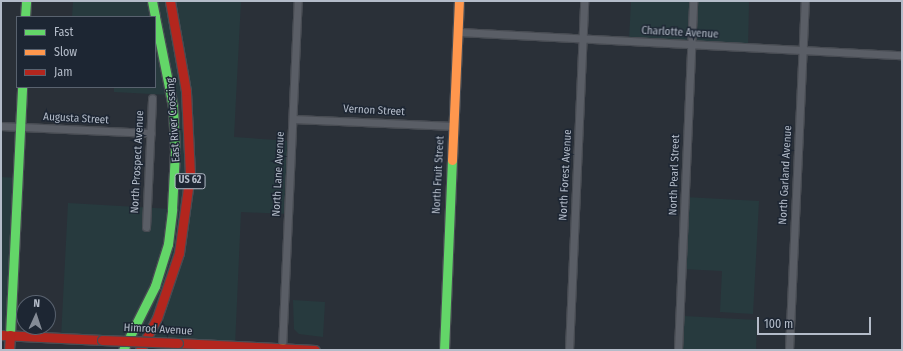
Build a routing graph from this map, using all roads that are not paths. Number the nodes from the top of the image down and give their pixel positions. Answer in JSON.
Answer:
{"nodes":[{"id":1,"x":26,"y":1,"type":"edge"},
{"id":2,"x":152,"y":1,"type":"edge"},
{"id":3,"x":298,"y":1,"type":"edge"},
{"id":4,"x":459,"y":1,"type":"edge"},
{"id":5,"x":584,"y":1,"type":"edge"},
{"id":6,"x":693,"y":1,"type":"edge"},
{"id":7,"x":805,"y":1,"type":"edge"},
{"id":8,"x":170,"y":3,"type":"edge"},
{"id":9,"x":25,"y":16,"type":"edge"},
{"id":10,"x":155,"y":16,"type":"edge"},
{"id":11,"x":156,"y":22,"type":"edge"},
{"id":12,"x":458,"y":32,"type":"junction"},
{"id":13,"x":583,"y":39,"type":"junction"},
{"id":14,"x":691,"y":44,"type":"junction"},
{"id":15,"x":802,"y":50,"type":"junction"},
{"id":16,"x":902,"y":55,"type":"edge"},
{"id":17,"x":22,"y":88,"type":"edge"},
{"id":18,"x":152,"y":98,"type":"dead end"},
{"id":19,"x":293,"y":119,"type":"junction"},
{"id":20,"x":1,"y":126,"type":"edge"},
{"id":21,"x":454,"y":126,"type":"junction"},
{"id":22,"x":20,"y":127,"type":"junction"},
{"id":23,"x":151,"y":134,"type":"junction"},
{"id":24,"x":146,"y":227,"type":"dead end"},
{"id":25,"x":5,"y":335,"type":"edge"},
{"id":26,"x":282,"y":349,"type":"edge"},
{"id":27,"x":8,"y":350,"type":"edge"},
{"id":28,"x":123,"y":350,"type":"edge"},
{"id":29,"x":140,"y":350,"type":"edge"},
{"id":30,"x":315,"y":350,"type":"edge"},
{"id":31,"x":444,"y":350,"type":"edge"},
{"id":32,"x":569,"y":350,"type":"edge"},
{"id":33,"x":678,"y":350,"type":"edge"},
{"id":34,"x":789,"y":350,"type":"edge"}],
"edges":[{"from":1,"to":9,"type":"main road"},
{"from":2,"to":10,"type":"main road","name":"East River Crossing","number":"US 62"},
{"from":3,"to":19,"type":"street","name":"North Lane Avenue"},
{"from":4,"to":12,"type":"main road","name":"North Fruit Street"},
{"from":5,"to":13,"type":"street","name":"North Forest Avenue"},
{"from":6,"to":14,"type":"street","name":"North Pearl Street"},
{"from":7,"to":15,"type":"street","name":"North Garland Avenue"},
{"from":8,"to":29,"type":"main road","name":"East River Crossing","number":"US 62"},
{"from":11,"to":28,"type":"main road","name":"East River Crossing","number":"US 62"},
{"from":12,"to":13,"type":"street","name":"Charlotte Avenue"},
{"from":12,"to":21,"type":"main road","name":"North Fruit Street"},
{"from":13,"to":14,"type":"street","name":"Charlotte Avenue"},
{"from":13,"to":32,"type":"street","name":"North Forest Avenue"},
{"from":14,"to":15,"type":"street","name":"Charlotte Avenue"},
{"from":14,"to":33,"type":"street","name":"North Pearl Street"},
{"from":15,"to":16,"type":"street","name":"Charlotte Avenue"},
{"from":15,"to":34,"type":"street","name":"North Garland Avenue"},
{"from":17,"to":22,"type":"main road"},
{"from":18,"to":23,"type":"street","name":"North Prospect Avenue"},
{"from":19,"to":21,"type":"street","name":"Vernon Street"},
{"from":19,"to":26,"type":"street","name":"North Lane Avenue"},
{"from":20,"to":22,"type":"street","name":"Augusta Street"},
{"from":21,"to":31,"type":"main road","name":"North Fruit Street"},
{"from":22,"to":23,"type":"street","name":"Augusta Street"},
{"from":22,"to":25,"type":"main road"},
{"from":23,"to":24,"type":"street","name":"North Prospect Avenue"},
{"from":25,"to":26,"type":"main road","name":"Himrod Avenue","bridge":true},
{"from":25,"to":27,"type":"main road"},
{"from":26,"to":30,"type":"main road","name":"Himrod Avenue"}]}
